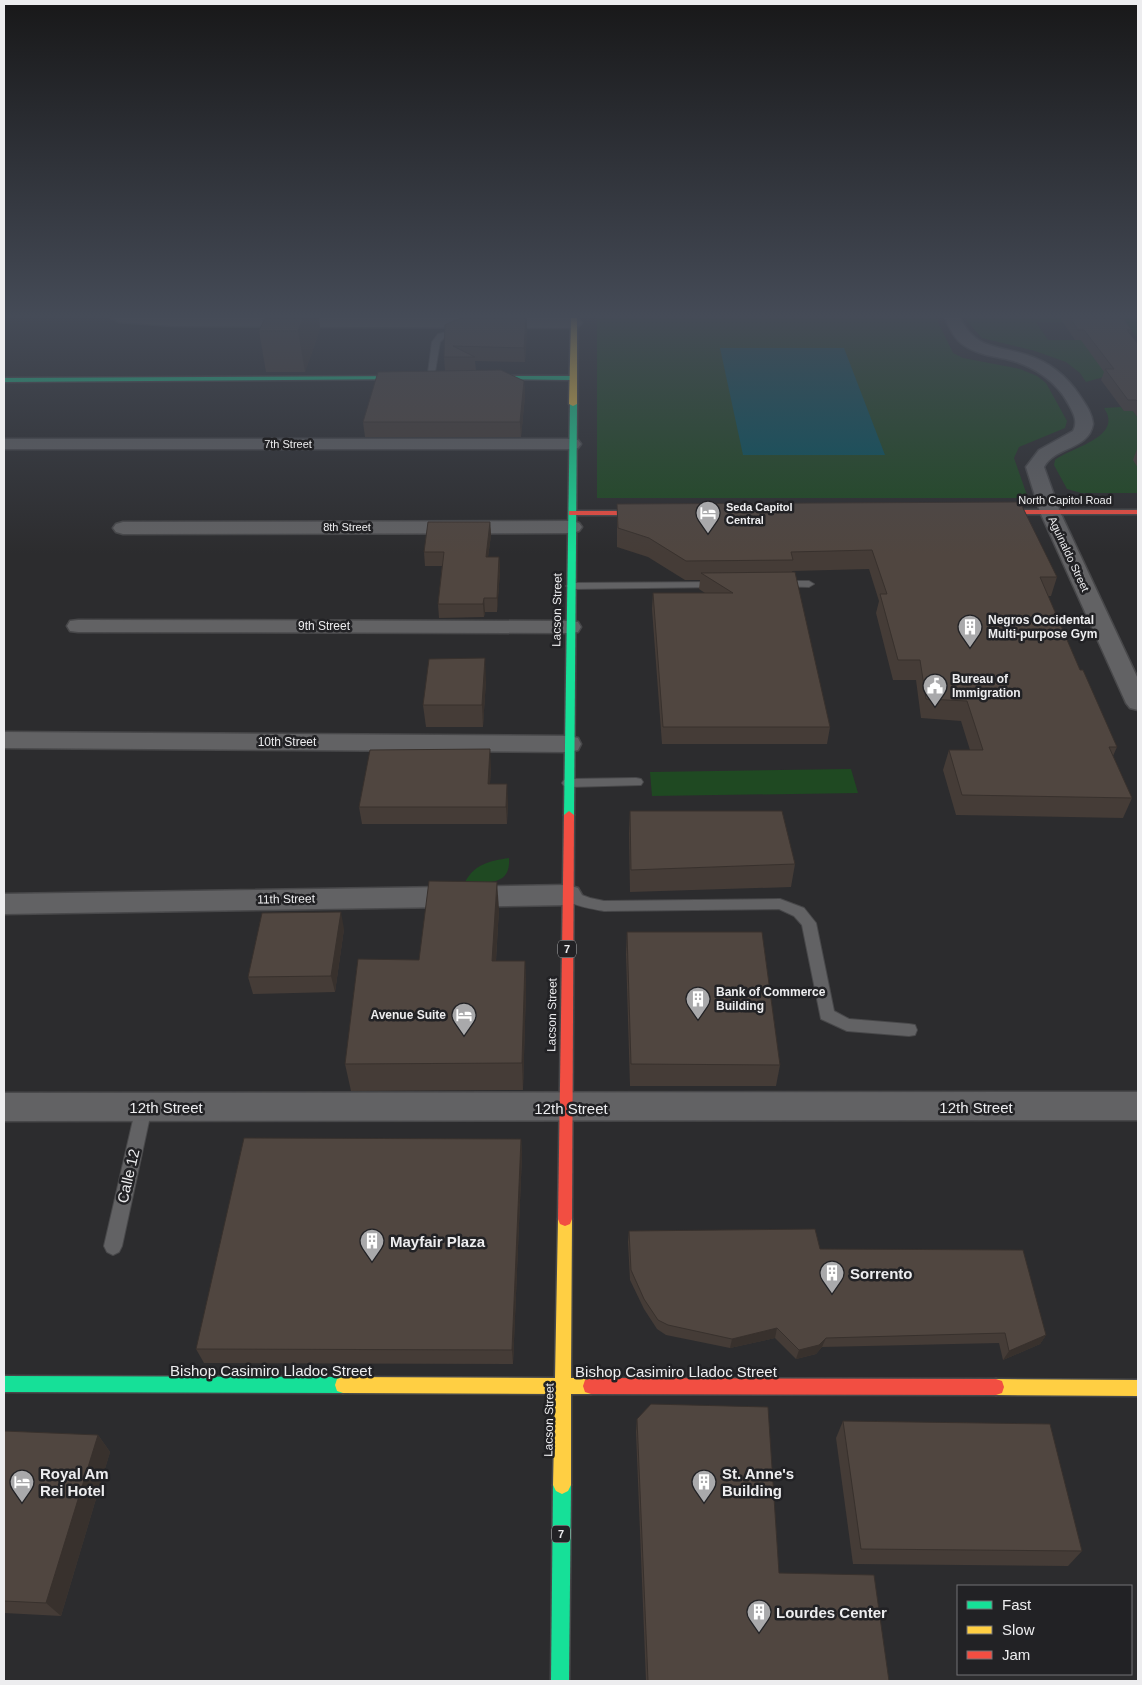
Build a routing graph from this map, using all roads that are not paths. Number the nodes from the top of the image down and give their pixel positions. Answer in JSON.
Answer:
{"nodes":[{"id":1,"x":573,"y":397,"type":"edge"},
{"id":2,"x":1073,"y":397,"type":"edge"},
{"id":3,"x":4,"y":444,"type":"edge"},
{"id":4,"x":572,"y":444,"type":"junction"},
{"id":5,"x":971,"y":512,"type":"edge"},
{"id":6,"x":1050,"y":512,"type":"junction"},
{"id":7,"x":1138,"y":512,"type":"edge"},
{"id":8,"x":669,"y":513,"type":"edge"},
{"id":9,"x":572,"y":520,"type":"junction"},
{"id":10,"x":123,"y":528,"type":"dead end"},
{"id":11,"x":732,"y":584,"type":"edge"},
{"id":12,"x":771,"y":584,"type":"edge"},
{"id":13,"x":809,"y":584,"type":"dead end"},
{"id":14,"x":571,"y":586,"type":"junction"},
{"id":15,"x":78,"y":626,"type":"dead end"},
{"id":16,"x":570,"y":627,"type":"junction"},
{"id":17,"x":1138,"y":703,"type":"edge"},
{"id":18,"x":4,"y":740,"type":"edge"},
{"id":19,"x":569,"y":744,"type":"junction"},
{"id":20,"x":636,"y":782,"type":"dead end"},
{"id":21,"x":569,"y":783,"type":"junction"},
{"id":22,"x":568,"y":895,"type":"junction"},
{"id":23,"x":4,"y":904,"type":"edge"},
{"id":24,"x":909,"y":1030,"type":"dead end"},
{"id":25,"x":1138,"y":1106,"type":"edge"},
{"id":26,"x":4,"y":1107,"type":"edge"},
{"id":27,"x":144,"y":1107,"type":"junction"},
{"id":28,"x":566,"y":1108,"type":"junction"},
{"id":29,"x":113,"y":1246,"type":"dead end"},
{"id":30,"x":4,"y":1384,"type":"edge"},
{"id":31,"x":563,"y":1386,"type":"junction"},
{"id":32,"x":1138,"y":1388,"type":"edge"},
{"id":33,"x":560,"y":1681,"type":"edge"}],
"edges":[{"from":1,"to":4,"type":"street","name":"Lacson Street","number":"7"},
{"from":2,"to":6,"type":"street","name":"Aguinaldo Street"},
{"from":3,"to":4,"type":"street","name":"7th Street"},
{"from":4,"to":9,"type":"street","name":"Lacson Street","number":"7"},
{"from":5,"to":6,"type":"street","name":"North Capitol Road"},
{"from":6,"to":7,"type":"street","name":"North Capitol Road"},
{"from":6,"to":17,"type":"street","name":"Aguinaldo Street"},
{"from":8,"to":9,"type":"street"},
{"from":9,"to":10,"type":"street","name":"8th Street"},
{"from":9,"to":14,"type":"street","name":"Lacson Street","number":"7"},
{"from":11,"to":14,"type":"lane"},
{"from":12,"to":13,"type":"lane"},
{"from":14,"to":16,"type":"street","name":"Lacson Street","number":"7"},
{"from":15,"to":16,"type":"street","name":"9th Street"},
{"from":16,"to":19,"type":"street","name":"Lacson Street","number":"7"},
{"from":18,"to":19,"type":"street","name":"10th Street"},
{"from":19,"to":21,"type":"street","name":"Lacson Street","number":"7"},
{"from":20,"to":21,"type":"lane"},
{"from":21,"to":22,"type":"street","name":"Lacson Street","number":"7"},
{"from":22,"to":23,"type":"street","name":"11th Street"},
{"from":22,"to":24,"type":"lane"},
{"from":22,"to":28,"type":"street","name":"Lacson Street","number":"7"},
{"from":25,"to":28,"type":"street","name":"12th Street"},
{"from":26,"to":27,"type":"street","name":"12th Street"},
{"from":27,"to":28,"type":"street","name":"12th Street"},
{"from":27,"to":29,"type":"lane","name":"Calle 12"},
{"from":28,"to":31,"type":"street","name":"Lacson Street","number":"7"},
{"from":30,"to":31,"type":"street","name":"Bishop Casimiro Lladoc Street"},
{"from":31,"to":32,"type":"street","name":"Bishop Casimiro Lladoc Street"},
{"from":31,"to":33,"type":"street","name":"Lacson Street","number":"7"}]}
